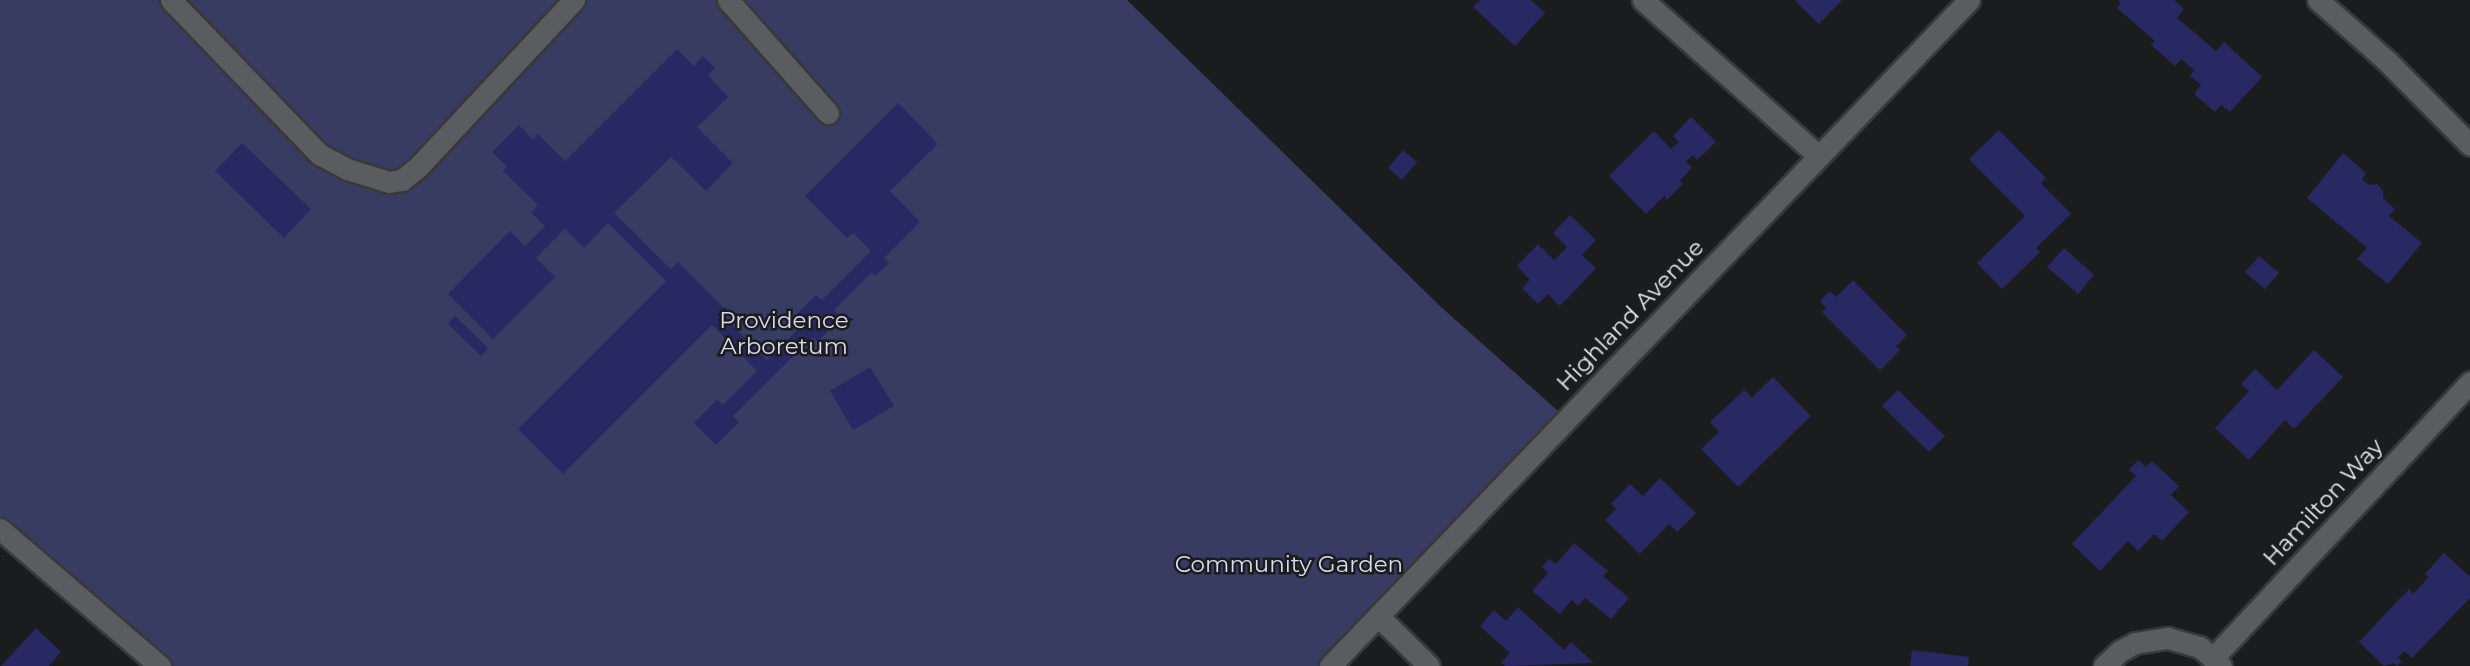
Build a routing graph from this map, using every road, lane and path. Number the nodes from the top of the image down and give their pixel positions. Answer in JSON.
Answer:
{"nodes":[{"id":1,"x":171,"y":0,"type":"edge"},
{"id":2,"x":574,"y":0,"type":"edge"},
{"id":3,"x":728,"y":0,"type":"edge"},
{"id":4,"x":1643,"y":0,"type":"edge"},
{"id":5,"x":1969,"y":0,"type":"edge"},
{"id":6,"x":2318,"y":0,"type":"edge"},
{"id":7,"x":828,"y":113,"type":"dead end"},
{"id":8,"x":2470,"y":145,"type":"edge"},
{"id":9,"x":1819,"y":156,"type":"junction"},
{"id":10,"x":2470,"y":382,"type":"edge"},
{"id":11,"x":0,"y":529,"type":"edge"},
{"id":12,"x":1378,"y":616,"type":"junction"},
{"id":13,"x":2218,"y":662,"type":"edge"},
{"id":14,"x":160,"y":666,"type":"edge"},
{"id":15,"x":1330,"y":666,"type":"edge"},
{"id":16,"x":1429,"y":666,"type":"edge"},
{"id":17,"x":2104,"y":666,"type":"edge"}],
"edges":[{"from":1,"to":2,"type":"street"},
{"from":3,"to":7,"type":"street"},
{"from":4,"to":9,"type":"street"},
{"from":5,"to":9,"type":"street","name":"Highland Avenue"},
{"from":6,"to":8,"type":"street"},
{"from":9,"to":12,"type":"street","name":"Highland Avenue"},
{"from":10,"to":13,"type":"street","name":"Hamilton Way"},
{"from":11,"to":14,"type":"street"},
{"from":12,"to":15,"type":"street","name":"Highland Avenue"},
{"from":12,"to":16,"type":"street"},
{"from":13,"to":17,"type":"street","name":"Hamilton Way"}]}
